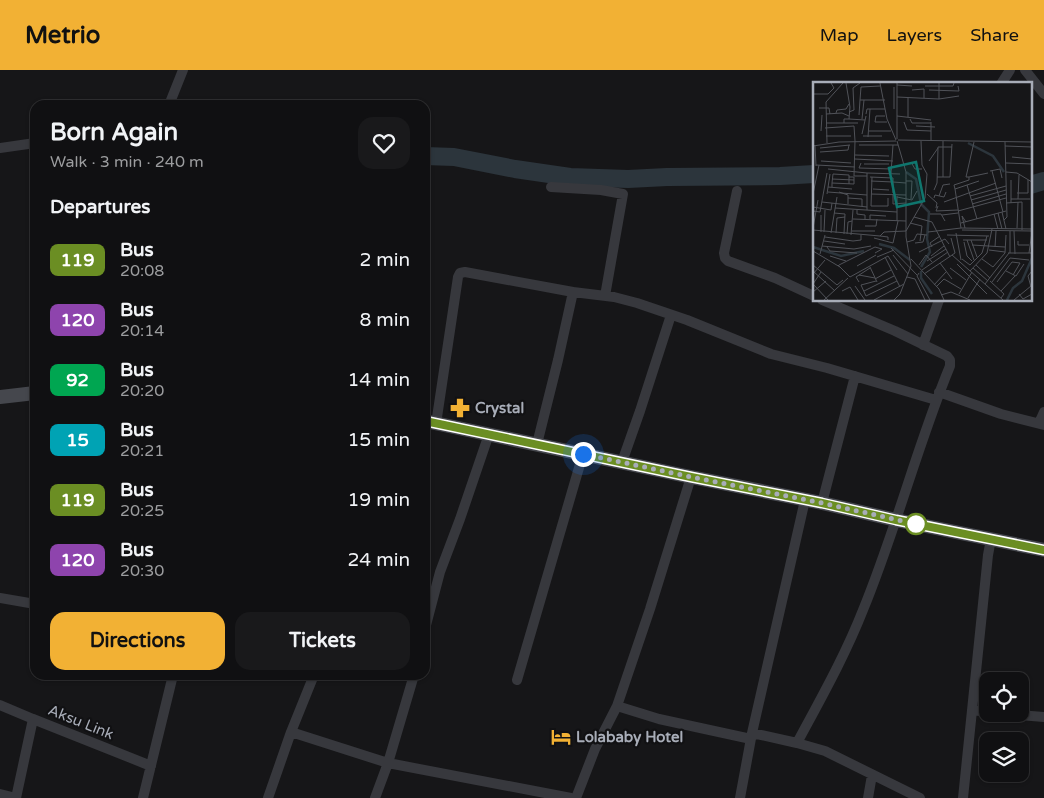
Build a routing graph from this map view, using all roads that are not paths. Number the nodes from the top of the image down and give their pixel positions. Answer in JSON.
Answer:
{"nodes":[{"id":1,"x":184,"y":70,"type":"edge"},
{"id":2,"x":1010,"y":70,"type":"edge"},
{"id":3,"x":1025,"y":70,"type":"edge"},
{"id":4,"x":1002,"y":82,"type":"edge"},
{"id":5,"x":1044,"y":94,"type":"edge"},
{"id":6,"x":171,"y":100,"type":"edge"},
{"id":7,"x":30,"y":144,"type":"edge"},
{"id":8,"x":0,"y":148,"type":"edge"},
{"id":9,"x":552,"y":187,"type":"dead end"},
{"id":10,"x":737,"y":191,"type":"dead end"},
{"id":11,"x":573,"y":292,"type":"junction"},
{"id":12,"x":605,"y":296,"type":"junction"},
{"id":13,"x":813,"y":296,"type":"edge"},
{"id":14,"x":824,"y":301,"type":"edge"},
{"id":15,"x":939,"y":301,"type":"edge"},
{"id":16,"x":671,"y":315,"type":"junction"},
{"id":17,"x":923,"y":345,"type":"junction"},
{"id":18,"x":855,"y":376,"type":"junction"},
{"id":19,"x":30,"y":394,"type":"edge"},
{"id":20,"x":938,"y":396,"type":"junction"},
{"id":21,"x":0,"y":397,"type":"edge"},
{"id":22,"x":1044,"y":412,"type":"edge"},
{"id":23,"x":430,"y":422,"type":"edge"},
{"id":24,"x":1041,"y":424,"type":"edge"},
{"id":25,"x":489,"y":434,"type":"junction"},
{"id":26,"x":537,"y":444,"type":"junction"},
{"id":27,"x":583,"y":454,"type":"junction"},
{"id":28,"x":622,"y":462,"type":"junction"},
{"id":29,"x":691,"y":477,"type":"junction"},
{"id":30,"x":804,"y":500,"type":"junction"},
{"id":31,"x":822,"y":503,"type":"junction"},
{"id":32,"x":896,"y":520,"type":"junction"},
{"id":33,"x":991,"y":539,"type":"junction"},
{"id":34,"x":1044,"y":550,"type":"edge"},
{"id":35,"x":0,"y":598,"type":"edge"},
{"id":36,"x":30,"y":603,"type":"edge"},
{"id":37,"x":430,"y":610,"type":"edge"},
{"id":38,"x":172,"y":680,"type":"edge"},
{"id":39,"x":312,"y":680,"type":"edge"},
{"id":40,"x":413,"y":680,"type":"edge"},
{"id":41,"x":517,"y":680,"type":"dead end"},
{"id":42,"x":0,"y":705,"type":"edge"},
{"id":43,"x":617,"y":706,"type":"junction"},
{"id":44,"x":972,"y":710,"type":"junction"},
{"id":45,"x":979,"y":711,"type":"edge"},
{"id":46,"x":1029,"y":716,"type":"edge"},
{"id":47,"x":1044,"y":717,"type":"edge"},
{"id":48,"x":33,"y":719,"type":"junction"},
{"id":49,"x":291,"y":732,"type":"junction"},
{"id":50,"x":751,"y":736,"type":"junction"},
{"id":51,"x":796,"y":743,"type":"junction"},
{"id":52,"x":388,"y":763,"type":"junction"},
{"id":53,"x":151,"y":766,"type":"junction"},
{"id":54,"x":872,"y":775,"type":"junction"},
{"id":55,"x":0,"y":794,"type":"edge"},
{"id":56,"x":16,"y":798,"type":"edge"},
{"id":57,"x":143,"y":798,"type":"edge"},
{"id":58,"x":268,"y":798,"type":"edge"},
{"id":59,"x":375,"y":798,"type":"edge"},
{"id":60,"x":571,"y":798,"type":"edge"},
{"id":61,"x":576,"y":798,"type":"edge"},
{"id":62,"x":740,"y":798,"type":"edge"},
{"id":63,"x":868,"y":798,"type":"edge"},
{"id":64,"x":920,"y":798,"type":"edge"},
{"id":65,"x":963,"y":798,"type":"edge"}],
"edges":[{"from":1,"to":6,"type":"street"},
{"from":2,"to":4,"type":"street"},
{"from":3,"to":5,"type":"street"},
{"from":7,"to":8,"type":"street"},
{"from":9,"to":12,"type":"street"},
{"from":10,"to":13,"type":"street"},
{"from":11,"to":12,"type":"street"},
{"from":11,"to":23,"type":"street"},
{"from":11,"to":26,"type":"street"},
{"from":12,"to":16,"type":"street"},
{"from":14,"to":17,"type":"street"},
{"from":15,"to":17,"type":"street"},
{"from":16,"to":18,"type":"street"},
{"from":16,"to":28,"type":"street"},
{"from":17,"to":20,"type":"street"},
{"from":18,"to":20,"type":"street"},
{"from":18,"to":31,"type":"street"},
{"from":19,"to":21,"type":"main road"},
{"from":20,"to":24,"type":"street"},
{"from":20,"to":32,"type":"street"},
{"from":22,"to":24,"type":"street"},
{"from":23,"to":25,"type":"main road"},
{"from":25,"to":26,"type":"main road"},
{"from":25,"to":37,"type":"street"},
{"from":26,"to":27,"type":"main road"},
{"from":27,"to":28,"type":"main road"},
{"from":27,"to":41,"type":"street"},
{"from":28,"to":29,"type":"main road"},
{"from":29,"to":30,"type":"main road"},
{"from":29,"to":43,"type":"street"},
{"from":30,"to":31,"type":"main road"},
{"from":30,"to":50,"type":"street"},
{"from":31,"to":32,"type":"main road"},
{"from":32,"to":33,"type":"main road"},
{"from":32,"to":51,"type":"street"},
{"from":33,"to":34,"type":"main road"},
{"from":33,"to":44,"type":"street"},
{"from":35,"to":36,"type":"street"},
{"from":38,"to":53,"type":"street"},
{"from":39,"to":49,"type":"street"},
{"from":40,"to":52,"type":"street"},
{"from":42,"to":48,"type":"street","name":"Aksu Link"},
{"from":43,"to":50,"type":"street"},
{"from":43,"to":61,"type":"street"},
{"from":44,"to":45,"type":"street"},
{"from":44,"to":65,"type":"street"},
{"from":46,"to":47,"type":"street"},
{"from":48,"to":53,"type":"street","name":"Aksu Link"},
{"from":48,"to":56,"type":"street"},
{"from":49,"to":52,"type":"street"},
{"from":49,"to":58,"type":"street"},
{"from":50,"to":51,"type":"street"},
{"from":50,"to":62,"type":"street"},
{"from":51,"to":54,"type":"street"},
{"from":52,"to":59,"type":"street"},
{"from":52,"to":60,"type":"street"},
{"from":53,"to":57,"type":"street"},
{"from":54,"to":63,"type":"street"},
{"from":54,"to":64,"type":"street"},
{"from":55,"to":56,"type":"street"}]}
